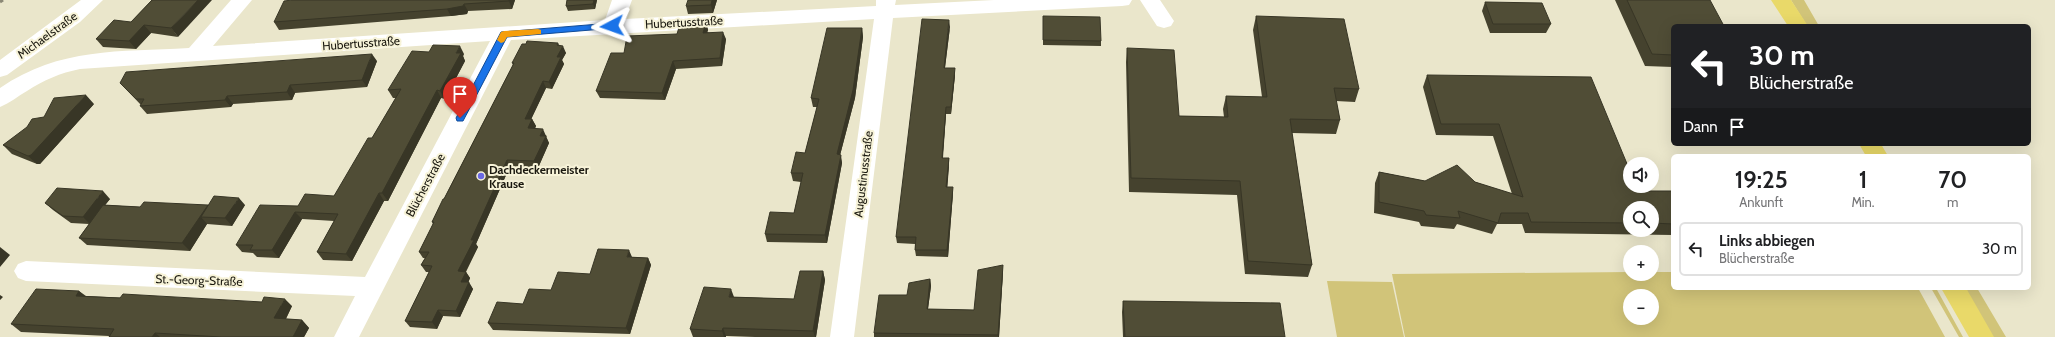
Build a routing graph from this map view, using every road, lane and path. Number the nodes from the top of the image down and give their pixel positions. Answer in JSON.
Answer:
{"nodes":[{"id":1,"x":93,"y":0,"type":"edge"},
{"id":2,"x":242,"y":0,"type":"edge"},
{"id":3,"x":622,"y":0,"type":"edge"},
{"id":4,"x":1122,"y":0,"type":"edge"},
{"id":5,"x":1150,"y":0,"type":"edge"},
{"id":6,"x":1782,"y":0,"type":"edge"},
{"id":7,"x":885,"y":6,"type":"edge"},
{"id":8,"x":1164,"y":21,"type":"dead end"},
{"id":9,"x":1797,"y":24,"type":"edge"},
{"id":10,"x":612,"y":26,"type":"junction"},
{"id":11,"x":504,"y":34,"type":"junction"},
{"id":12,"x":196,"y":53,"type":"junction"},
{"id":13,"x":0,"y":70,"type":"edge"},
{"id":14,"x":0,"y":99,"type":"edge"},
{"id":15,"x":26,"y":271,"type":"dead end"},
{"id":16,"x":371,"y":287,"type":"junction"},
{"id":17,"x":1955,"y":290,"type":"edge"},
{"id":18,"x":346,"y":337,"type":"edge"},
{"id":19,"x":842,"y":337,"type":"edge"},
{"id":20,"x":1982,"y":337,"type":"edge"}],
"edges":[{"from":1,"to":13,"type":"street","name":"Michaelstraße"},
{"from":2,"to":12,"type":"street"},
{"from":3,"to":10,"type":"street"},
{"from":4,"to":7,"type":"street","name":"Hubertusstraße"},
{"from":5,"to":8,"type":"street"},
{"from":6,"to":9,"type":"main road"},
{"from":7,"to":10,"type":"street","name":"Hubertusstraße"},
{"from":7,"to":19,"type":"street","name":"Augustinusstraße"},
{"from":10,"to":11,"type":"street","name":"Hubertusstraße"},
{"from":11,"to":12,"type":"street","name":"Hubertusstraße"},
{"from":11,"to":16,"type":"street","name":"Blücherstraße"},
{"from":12,"to":14,"type":"street","name":"Hubertusstraße"},
{"from":15,"to":16,"type":"street","name":"St.-Georg-Straße"},
{"from":16,"to":18,"type":"street","name":"Blücherstraße"},
{"from":17,"to":20,"type":"main road"}]}
